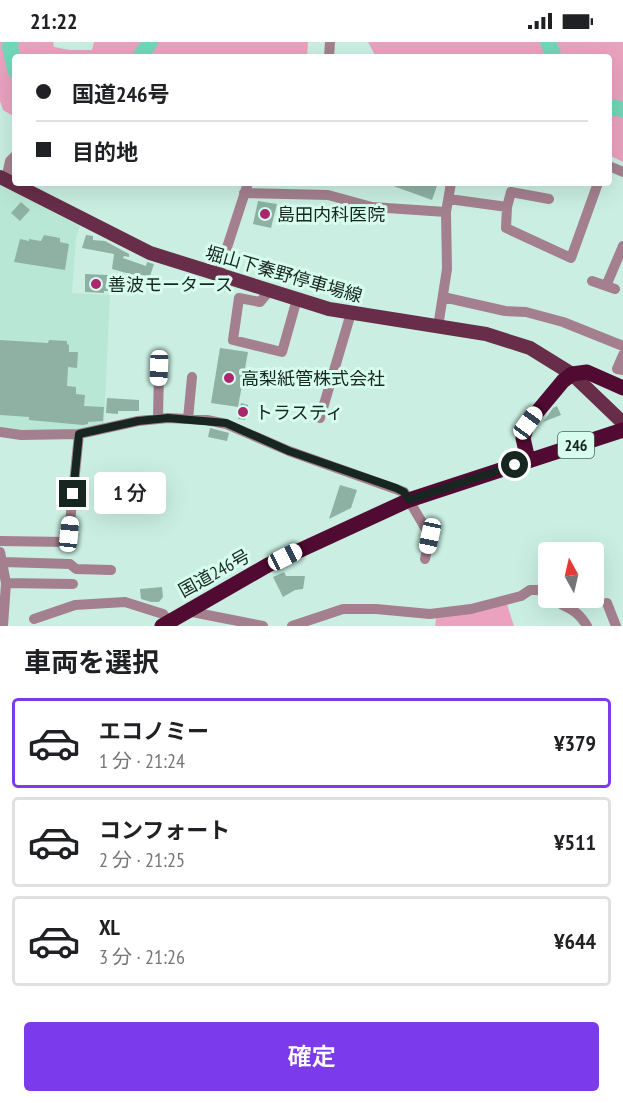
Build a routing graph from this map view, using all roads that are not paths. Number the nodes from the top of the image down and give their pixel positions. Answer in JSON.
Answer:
{"nodes":[{"id":1,"x":12,"y":159,"type":"edge"},
{"id":2,"x":3,"y":178,"type":"edge"},
{"id":3,"x":18,"y":186,"type":"edge"},
{"id":4,"x":316,"y":186,"type":"edge"},
{"id":5,"x":451,"y":186,"type":"edge"},
{"id":6,"x":597,"y":186,"type":"edge"},
{"id":7,"x":246,"y":188,"type":"edge"},
{"id":8,"x":316,"y":196,"type":"junction"},
{"id":9,"x":449,"y":199,"type":"junction"},
{"id":10,"x":549,"y":199,"type":"dead end"},
{"id":11,"x":507,"y":207,"type":"junction"},
{"id":12,"x":446,"y":212,"type":"junction"},
{"id":13,"x":623,"y":246,"type":"edge"},
{"id":14,"x":218,"y":275,"type":"junction"},
{"id":15,"x":592,"y":281,"type":"dead end"},
{"id":16,"x":270,"y":290,"type":"junction"},
{"id":17,"x":443,"y":297,"type":"junction"},
{"id":18,"x":297,"y":299,"type":"junction"},
{"id":19,"x":351,"y":313,"type":"junction"},
{"id":20,"x":438,"y":327,"type":"junction"},
{"id":21,"x":623,"y":346,"type":"edge"},
{"id":22,"x":623,"y":355,"type":"edge"},
{"id":23,"x":159,"y":368,"type":"dead end"},
{"id":24,"x":623,"y":370,"type":"edge"},
{"id":25,"x":572,"y":374,"type":"junction"},
{"id":26,"x":192,"y":377,"type":"dead end"},
{"id":27,"x":623,"y":388,"type":"edge"},
{"id":28,"x":320,"y":418,"type":"dead end"},
{"id":29,"x":158,"y":419,"type":"junction"},
{"id":30,"x":188,"y":419,"type":"junction"},
{"id":31,"x":622,"y":426,"type":"edge"},
{"id":32,"x":0,"y":432,"type":"edge"},
{"id":33,"x":79,"y":434,"type":"junction"},
{"id":34,"x":528,"y":460,"type":"junction"},
{"id":35,"x":409,"y":500,"type":"junction"},
{"id":36,"x":0,"y":541,"type":"edge"},
{"id":37,"x":2,"y":557,"type":"edge"},
{"id":38,"x":425,"y":559,"type":"dead end"},
{"id":39,"x":76,"y":569,"type":"junction"},
{"id":40,"x":111,"y":570,"type":"dead end"},
{"id":41,"x":6,"y":583,"type":"junction"},
{"id":42,"x":73,"y":584,"type":"junction"},
{"id":43,"x":538,"y":590,"type":"edge"},
{"id":44,"x":607,"y":603,"type":"dead end"},
{"id":45,"x":75,"y":605,"type":"junction"},
{"id":46,"x":5,"y":607,"type":"edge"},
{"id":47,"x":572,"y":608,"type":"edge"},
{"id":48,"x":186,"y":610,"type":"junction"},
{"id":49,"x":34,"y":619,"type":"dead end"},
{"id":50,"x":430,"y":620,"type":"edge"},
{"id":51,"x":319,"y":621,"type":"edge"},
{"id":52,"x":166,"y":624,"type":"edge"},
{"id":53,"x":3,"y":626,"type":"edge"},
{"id":54,"x":263,"y":626,"type":"edge"},
{"id":55,"x":292,"y":626,"type":"edge"},
{"id":56,"x":587,"y":626,"type":"edge"},
{"id":57,"x":616,"y":626,"type":"edge"}],
"edges":[{"from":1,"to":2,"type":"street"},
{"from":3,"to":14,"type":"main road","name":"堀山下秦野停車場線"},
{"from":4,"to":8,"type":"street"},
{"from":5,"to":9,"type":"street"},
{"from":6,"to":11,"type":"street"},
{"from":7,"to":8,"type":"street"},
{"from":7,"to":14,"type":"street"},
{"from":8,"to":12,"type":"street"},
{"from":9,"to":11,"type":"street"},
{"from":9,"to":12,"type":"street"},
{"from":10,"to":11,"type":"street"},
{"from":12,"to":17,"type":"street"},
{"from":13,"to":15,"type":"street"},
{"from":14,"to":16,"type":"main road","name":"堀山下秦野停車場線"},
{"from":16,"to":18,"type":"main road","name":"堀山下秦野停車場線"},
{"from":16,"to":18,"type":"street"},
{"from":17,"to":20,"type":"street"},
{"from":17,"to":21,"type":"street"},
{"from":18,"to":19,"type":"main road","name":"堀山下秦野停車場線"},
{"from":19,"to":20,"type":"main road","name":"堀山下秦野停車場線"},
{"from":19,"to":28,"type":"street"},
{"from":20,"to":25,"type":"main road","name":"堀山下秦野停車場線"},
{"from":22,"to":24,"type":"street"},
{"from":23,"to":29,"type":"street"},
{"from":25,"to":27,"type":"highway"},
{"from":25,"to":31,"type":"main road","name":"堀山下秦野停車場線"},
{"from":25,"to":34,"type":"highway"},
{"from":26,"to":30,"type":"street"},
{"from":29,"to":30,"type":"street"},
{"from":29,"to":33,"type":"street"},
{"from":30,"to":35,"type":"street"},
{"from":31,"to":34,"type":"highway","name":"国道246号","number":"246"},
{"from":32,"to":33,"type":"street"},
{"from":33,"to":36,"type":"street"},
{"from":34,"to":35,"type":"highway","name":"国道246号","number":"246"},
{"from":35,"to":38,"type":"street"},
{"from":35,"to":48,"type":"highway","name":"国道246号","number":"246"},
{"from":37,"to":39,"type":"street"},
{"from":37,"to":41,"type":"street"},
{"from":39,"to":40,"type":"street"},
{"from":39,"to":42,"type":"street"},
{"from":41,"to":42,"type":"street"},
{"from":41,"to":46,"type":"street"},
{"from":42,"to":45,"type":"street"},
{"from":43,"to":50,"type":"street"},
{"from":44,"to":57,"type":"street"},
{"from":45,"to":49,"type":"street"},
{"from":45,"to":52,"type":"street"},
{"from":46,"to":53,"type":"street"},
{"from":47,"to":56,"type":"street"},
{"from":48,"to":52,"type":"highway","name":"国道246号","number":"246"},
{"from":48,"to":54,"type":"street"},
{"from":50,"to":51,"type":"street"},
{"from":51,"to":55,"type":"street"}]}
